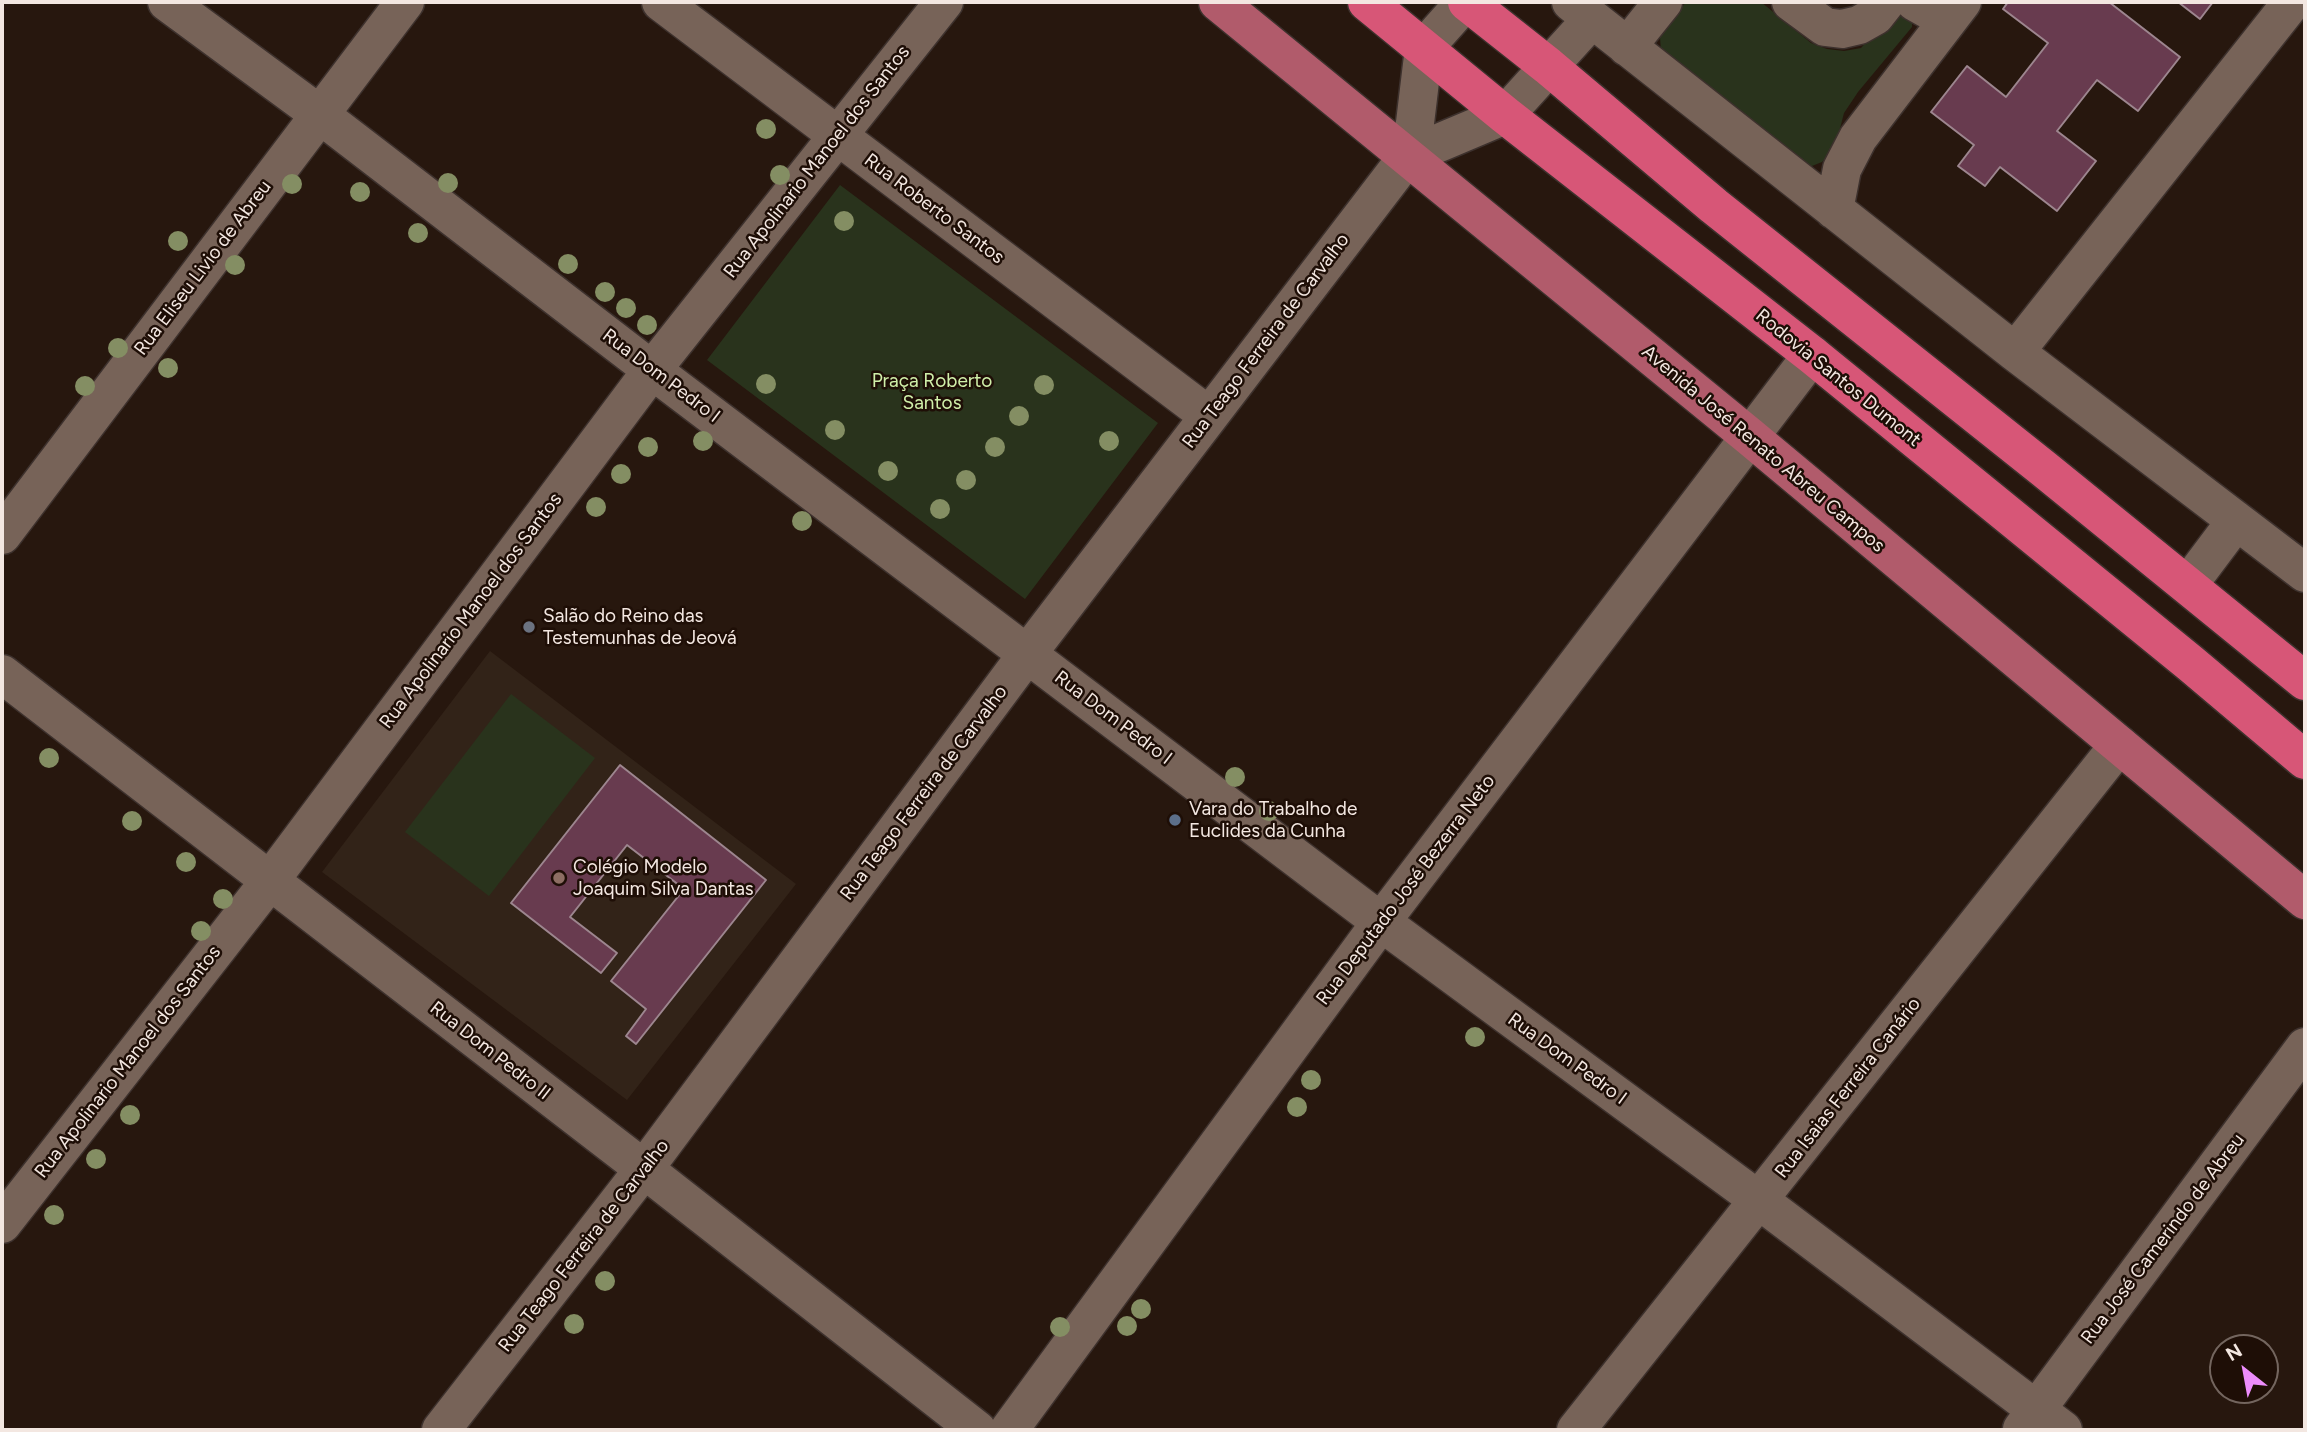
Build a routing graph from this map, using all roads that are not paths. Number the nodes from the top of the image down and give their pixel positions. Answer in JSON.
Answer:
{"nodes":[{"id":1,"x":167,"y":2,"type":"edge"},
{"id":2,"x":405,"y":2,"type":"edge"},
{"id":3,"x":661,"y":2,"type":"edge"},
{"id":4,"x":944,"y":2,"type":"edge"},
{"id":5,"x":1217,"y":2,"type":"edge"},
{"id":6,"x":1367,"y":2,"type":"edge"},
{"id":7,"x":1466,"y":2,"type":"edge"},
{"id":8,"x":1663,"y":2,"type":"edge"},
{"id":9,"x":1791,"y":2,"type":"edge"},
{"id":10,"x":1886,"y":2,"type":"edge"},
{"id":11,"x":1941,"y":8,"type":"edge"},
{"id":12,"x":1581,"y":11,"type":"edge"},
{"id":13,"x":2293,"y":16,"type":"edge"},
{"id":14,"x":1627,"y":47,"type":"junction"},
{"id":15,"x":1424,"y":48,"type":"junction"},
{"id":16,"x":1548,"y":66,"type":"junction"},
{"id":17,"x":319,"y":114,"type":"junction"},
{"id":18,"x":1505,"y":115,"type":"junction"},
{"id":19,"x":836,"y":135,"type":"junction"},
{"id":20,"x":1408,"y":156,"type":"junction"},
{"id":21,"x":1834,"y":210,"type":"junction"},
{"id":22,"x":2015,"y":352,"type":"junction"},
{"id":23,"x":1812,"y":355,"type":"junction"},
{"id":24,"x":652,"y":370,"type":"junction"},
{"id":25,"x":1209,"y":416,"type":"junction"},
{"id":26,"x":1749,"y":436,"type":"junction"},
{"id":27,"x":2236,"y":521,"type":"junction"},
{"id":28,"x":2,"y":535,"type":"edge"},
{"id":29,"x":2305,"y":573,"type":"edge"},
{"id":30,"x":2188,"y":585,"type":"junction"},
{"id":31,"x":1028,"y":653,"type":"junction"},
{"id":32,"x":2,"y":674,"type":"edge"},
{"id":33,"x":2305,"y":681,"type":"edge"},
{"id":34,"x":2119,"y":745,"type":"junction"},
{"id":35,"x":2305,"y":760,"type":"edge"},
{"id":36,"x":269,"y":882,"type":"junction"},
{"id":37,"x":2305,"y":900,"type":"edge"},
{"id":38,"x":1381,"y":922,"type":"junction"},
{"id":39,"x":2305,"y":1047,"type":"edge"},
{"id":40,"x":644,"y":1169,"type":"junction"},
{"id":41,"x":1759,"y":1201,"type":"junction"},
{"id":42,"x":2,"y":1224,"type":"edge"},
{"id":43,"x":2040,"y":1423,"type":"edge"},
{"id":44,"x":441,"y":1430,"type":"edge"},
{"id":45,"x":977,"y":1430,"type":"edge"},
{"id":46,"x":1010,"y":1430,"type":"edge"},
{"id":47,"x":1576,"y":1430,"type":"edge"}],
"edges":[{"from":1,"to":17,"type":"street","name":"Rua Dom Pedro I"},
{"from":2,"to":17,"type":"street","name":"Rua Eliseu Livio de Abreu"},
{"from":3,"to":19,"type":"street","name":"Rua Roberto Santos"},
{"from":4,"to":19,"type":"street","name":"Rua Apolinario Manoel dos Santos"},
{"from":5,"to":20,"type":"main road","name":"Avenida José Renato Abreu Campos"},
{"from":6,"to":15,"type":"highway","name":"Rodovia Santos Dumont"},
{"from":7,"to":15,"type":"street"},
{"from":7,"to":16,"type":"highway"},
{"from":8,"to":14,"type":"street"},
{"from":9,"to":10,"type":"street"},
{"from":11,"to":21,"type":"street"},
{"from":12,"to":14,"type":"street"},
{"from":12,"to":16,"type":"street"},
{"from":13,"to":22,"type":"street"},
{"from":14,"to":21,"type":"street"},
{"from":15,"to":18,"type":"highway","name":"Rodovia Santos Dumont"},
{"from":15,"to":20,"type":"street"},
{"from":16,"to":18,"type":"street"},
{"from":16,"to":30,"type":"highway"},
{"from":17,"to":24,"type":"street","name":"Rua Dom Pedro I"},
{"from":17,"to":28,"type":"street","name":"Rua Eliseu Livio de Abreu"},
{"from":18,"to":20,"type":"street"},
{"from":18,"to":23,"type":"highway","name":"Rodovia Santos Dumont"},
{"from":19,"to":24,"type":"street","name":"Rua Apolinario Manoel dos Santos"},
{"from":19,"to":25,"type":"street","name":"Rua Roberto Santos"},
{"from":20,"to":25,"type":"street","name":"Rua Teago Ferreira de Carvalho"},
{"from":20,"to":26,"type":"main road","name":"Avenida José Renato Abreu Campos"},
{"from":21,"to":22,"type":"street"},
{"from":22,"to":27,"type":"street"},
{"from":23,"to":26,"type":"street","name":"Rua Deputado José Bezerra Neto"},
{"from":23,"to":35,"type":"highway","name":"Rodovia Santos Dumont"},
{"from":24,"to":31,"type":"street","name":"Rua Dom Pedro I"},
{"from":24,"to":36,"type":"street","name":"Rua Apolinario Manoel dos Santos"},
{"from":25,"to":31,"type":"street","name":"Rua Teago Ferreira de Carvalho"},
{"from":26,"to":34,"type":"main road","name":"Avenida José Renato Abreu Campos"},
{"from":26,"to":38,"type":"street","name":"Rua Deputado José Bezerra Neto"},
{"from":27,"to":29,"type":"street"},
{"from":27,"to":30,"type":"street"},
{"from":30,"to":33,"type":"highway"},
{"from":31,"to":38,"type":"street","name":"Rua Dom Pedro I"},
{"from":31,"to":40,"type":"street","name":"Rua Teago Ferreira de Carvalho"},
{"from":32,"to":36,"type":"street","name":"Rua Dom Pedro II"},
{"from":34,"to":37,"type":"main road","name":"Avenida José Renato Abreu Campos"},
{"from":34,"to":41,"type":"street","name":"Rua Isaias Ferreira Canário"},
{"from":36,"to":40,"type":"street","name":"Rua Dom Pedro II"},
{"from":36,"to":42,"type":"street","name":"Rua Apolinario Manoel dos Santos"},
{"from":38,"to":41,"type":"street","name":"Rua Dom Pedro I"},
{"from":38,"to":46,"type":"street","name":"Rua Deputado José Bezerra Neto"},
{"from":39,"to":43,"type":"street","name":"Rua José Camerindo de Abreu"},
{"from":40,"to":44,"type":"street","name":"Rua Teago Ferreira de Carvalho"},
{"from":40,"to":45,"type":"street","name":"Rua Dom Pedro II"},
{"from":41,"to":43,"type":"street","name":"Rua Dom Pedro I"},
{"from":41,"to":47,"type":"street","name":"Rua Isaias Ferreira Canário"}]}
